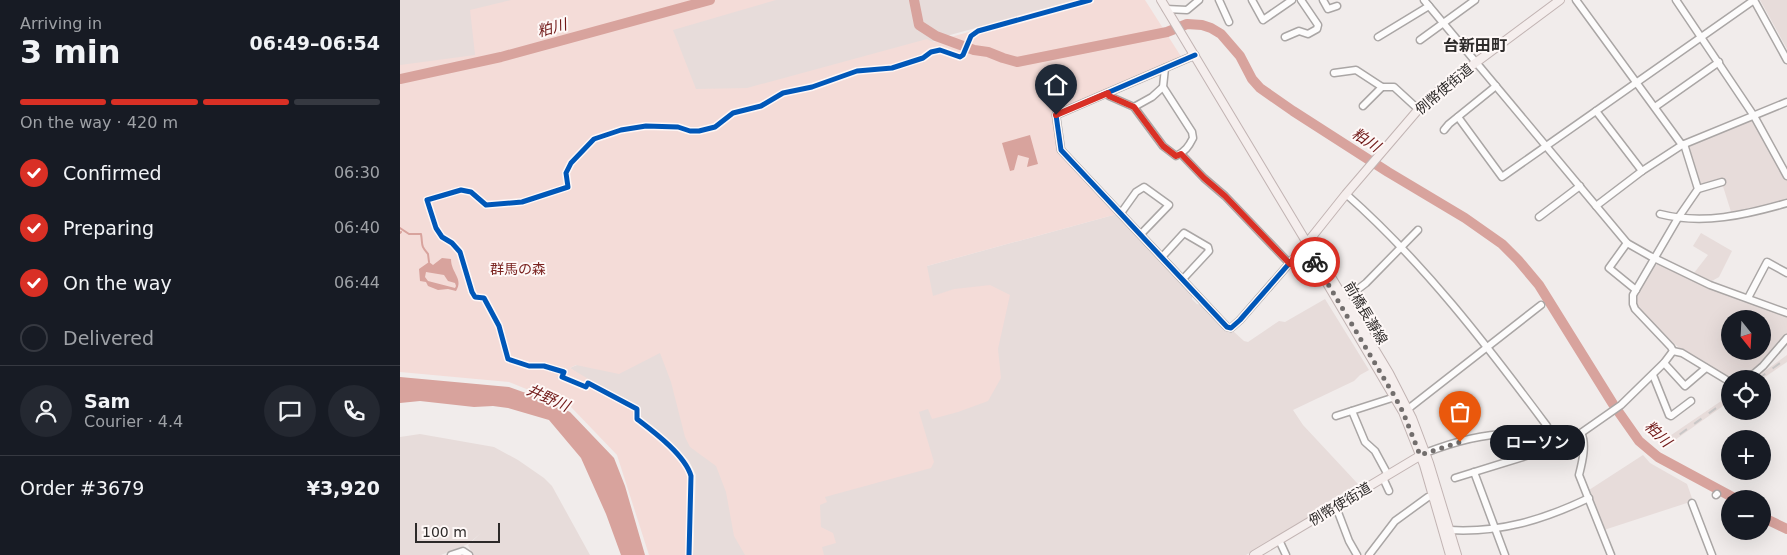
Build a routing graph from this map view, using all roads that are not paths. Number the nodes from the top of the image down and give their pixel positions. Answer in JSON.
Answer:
{"nodes":[{"id":1,"x":1161,"y":0,"type":"edge"},
{"id":2,"x":1200,"y":0,"type":"edge"},
{"id":3,"x":1219,"y":0,"type":"edge"},
{"id":4,"x":1252,"y":0,"type":"edge"},
{"id":5,"x":1292,"y":0,"type":"edge"},
{"id":6,"x":1301,"y":0,"type":"edge"},
{"id":7,"x":1323,"y":0,"type":"edge"},
{"id":8,"x":1424,"y":0,"type":"edge"},
{"id":9,"x":1475,"y":0,"type":"edge"},
{"id":10,"x":1560,"y":0,"type":"edge"},
{"id":11,"x":1576,"y":0,"type":"edge"},
{"id":12,"x":1676,"y":0,"type":"edge"},
{"id":13,"x":1754,"y":0,"type":"edge"},
{"id":14,"x":1337,"y":6,"type":"dead end"},
{"id":15,"x":1429,"y":6,"type":"junction"},
{"id":16,"x":1166,"y":8,"type":"junction"},
{"id":17,"x":1229,"y":22,"type":"dead end"},
{"id":18,"x":1443,"y":23,"type":"junction"},
{"id":19,"x":1285,"y":37,"type":"dead end"},
{"id":20,"x":1378,"y":38,"type":"dead end"},
{"id":21,"x":1702,"y":38,"type":"junction"},
{"id":22,"x":1420,"y":40,"type":"dead end"},
{"id":23,"x":1195,"y":56,"type":"junction"},
{"id":24,"x":1787,"y":60,"type":"edge"},
{"id":25,"x":1476,"y":62,"type":"junction"},
{"id":26,"x":1719,"y":62,"type":"junction"},
{"id":27,"x":1165,"y":68,"type":"junction"},
{"id":28,"x":1334,"y":73,"type":"dead end"},
{"id":29,"x":1637,"y":83,"type":"junction"},
{"id":30,"x":1496,"y":86,"type":"junction"},
{"id":31,"x":1163,"y":87,"type":"junction"},
{"id":32,"x":1382,"y":87,"type":"junction"},
{"id":33,"x":1108,"y":93,"type":"junction"},
{"id":34,"x":1787,"y":102,"type":"edge"},
{"id":35,"x":1362,"y":106,"type":"dead end"},
{"id":36,"x":1134,"y":107,"type":"junction"},
{"id":37,"x":1655,"y":107,"type":"junction"},
{"id":38,"x":1418,"y":109,"type":"junction"},
{"id":39,"x":1596,"y":111,"type":"junction"},
{"id":40,"x":1754,"y":116,"type":"junction"},
{"id":41,"x":1458,"y":117,"type":"junction"},
{"id":42,"x":1444,"y":130,"type":"dead end"},
{"id":43,"x":1683,"y":144,"type":"junction"},
{"id":44,"x":1547,"y":146,"type":"junction"},
{"id":45,"x":1181,"y":154,"type":"junction"},
{"id":46,"x":1642,"y":171,"type":"junction"},
{"id":47,"x":1787,"y":176,"type":"edge"},
{"id":48,"x":1722,"y":182,"type":"dead end"},
{"id":49,"x":1580,"y":186,"type":"junction"},
{"id":50,"x":1698,"y":189,"type":"junction"},
{"id":51,"x":1346,"y":194,"type":"junction"},
{"id":52,"x":1787,"y":203,"type":"edge"},
{"id":53,"x":1596,"y":206,"type":"junction"},
{"id":54,"x":1121,"y":213,"type":"junction"},
{"id":55,"x":1660,"y":214,"type":"dead end"},
{"id":56,"x":1539,"y":217,"type":"dead end"},
{"id":57,"x":1678,"y":218,"type":"junction"},
{"id":58,"x":1418,"y":230,"type":"dead end"},
{"id":59,"x":1141,"y":234,"type":"junction"},
{"id":60,"x":1307,"y":243,"type":"junction"},
{"id":61,"x":1627,"y":243,"type":"junction"},
{"id":62,"x":1400,"y":247,"type":"junction"},
{"id":63,"x":1162,"y":257,"type":"junction"},
{"id":64,"x":1654,"y":258,"type":"junction"},
{"id":65,"x":1290,"y":264,"type":"junction"},
{"id":66,"x":1787,"y":273,"type":"edge"},
{"id":67,"x":1183,"y":279,"type":"junction"},
{"id":68,"x":1636,"y":290,"type":"junction"},
{"id":69,"x":1353,"y":293,"type":"dead end"},
{"id":70,"x":1748,"y":298,"type":"junction"},
{"id":71,"x":1541,"y":305,"type":"dead end"},
{"id":72,"x":1787,"y":313,"type":"edge"},
{"id":73,"x":1787,"y":338,"type":"edge"},
{"id":74,"x":1488,"y":347,"type":"junction"},
{"id":75,"x":1673,"y":351,"type":"junction"},
{"id":76,"x":1664,"y":364,"type":"junction"},
{"id":77,"x":1706,"y":368,"type":"junction"},
{"id":78,"x":1758,"y":370,"type":"edge"},
{"id":79,"x":1653,"y":375,"type":"junction"},
{"id":80,"x":1721,"y":377,"type":"edge"},
{"id":81,"x":1395,"y":397,"type":"junction"},
{"id":82,"x":1691,"y":401,"type":"dead end"},
{"id":83,"x":1408,"y":409,"type":"junction"},
{"id":84,"x":1352,"y":411,"type":"junction"},
{"id":85,"x":1336,"y":416,"type":"dead end"},
{"id":86,"x":1581,"y":433,"type":"junction"},
{"id":87,"x":1548,"y":435,"type":"junction"},
{"id":88,"x":1555,"y":447,"type":"dead end"},
{"id":89,"x":1423,"y":454,"type":"junction"},
{"id":90,"x":1474,"y":472,"type":"junction"},
{"id":91,"x":1385,"y":477,"type":"junction"},
{"id":92,"x":1455,"y":478,"type":"dead end"},
{"id":93,"x":1389,"y":491,"type":"dead end"},
{"id":94,"x":1432,"y":496,"type":"junction"},
{"id":95,"x":1588,"y":498,"type":"junction"},
{"id":96,"x":1692,"y":503,"type":"dead end"},
{"id":97,"x":1336,"y":507,"type":"junction"},
{"id":98,"x":1496,"y":528,"type":"junction"},
{"id":99,"x":1449,"y":530,"type":"junction"},
{"id":100,"x":1279,"y":540,"type":"junction"},
{"id":101,"x":467,"y":554,"type":"edge"},
{"id":102,"x":451,"y":555,"type":"edge"},
{"id":103,"x":1254,"y":555,"type":"edge"},
{"id":104,"x":1286,"y":555,"type":"edge"},
{"id":105,"x":1357,"y":555,"type":"edge"},
{"id":106,"x":1369,"y":555,"type":"edge"},
{"id":107,"x":1450,"y":555,"type":"edge"},
{"id":108,"x":1457,"y":555,"type":"edge"},
{"id":109,"x":1505,"y":555,"type":"edge"},
{"id":110,"x":1611,"y":555,"type":"edge"},
{"id":111,"x":1712,"y":555,"type":"edge"}],
"edges":[{"from":1,"to":16,"type":"main road","name":"前橋長瀞線"},
{"from":2,"to":16,"type":"street"},
{"from":3,"to":17,"type":"street"},
{"from":4,"to":5,"type":"street"},
{"from":6,"to":19,"type":"street"},
{"from":7,"to":14,"type":"street"},
{"from":8,"to":15,"type":"street"},
{"from":9,"to":18,"type":"street"},
{"from":10,"to":25,"type":"main road","name":"例幣使街道"},
{"from":11,"to":29,"type":"street"},
{"from":12,"to":21,"type":"street"},
{"from":13,"to":21,"type":"street"},
{"from":13,"to":24,"type":"street"},
{"from":15,"to":18,"type":"street"},
{"from":15,"to":20,"type":"street"},
{"from":16,"to":23,"type":"main road","name":"前橋長瀞線"},
{"from":18,"to":22,"type":"street"},
{"from":18,"to":25,"type":"street"},
{"from":21,"to":26,"type":"street"},
{"from":21,"to":29,"type":"street"},
{"from":23,"to":27,"type":"street"},
{"from":23,"to":60,"type":"main road","name":"前橋長瀞線"},
{"from":25,"to":30,"type":"street"},
{"from":25,"to":38,"type":"main road","name":"例幣使街道"},
{"from":26,"to":37,"type":"street"},
{"from":26,"to":40,"type":"street"},
{"from":27,"to":31,"type":"street"},
{"from":27,"to":33,"type":"street"},
{"from":28,"to":32,"type":"street"},
{"from":29,"to":37,"type":"street"},
{"from":29,"to":39,"type":"street"},
{"from":30,"to":41,"type":"street"},
{"from":30,"to":44,"type":"street"},
{"from":31,"to":36,"type":"street"},
{"from":31,"to":45,"type":"street"},
{"from":32,"to":35,"type":"street"},
{"from":32,"to":38,"type":"street"},
{"from":33,"to":36,"type":"street"},
{"from":33,"to":54,"type":"street"},
{"from":34,"to":40,"type":"street"},
{"from":36,"to":45,"type":"street"},
{"from":37,"to":43,"type":"street"},
{"from":38,"to":51,"type":"main road","name":"例幣使街道"},
{"from":39,"to":44,"type":"street"},
{"from":39,"to":46,"type":"street"},
{"from":40,"to":43,"type":"street"},
{"from":40,"to":47,"type":"street"},
{"from":41,"to":42,"type":"street"},
{"from":41,"to":44,"type":"street"},
{"from":43,"to":46,"type":"street"},
{"from":43,"to":50,"type":"street"},
{"from":44,"to":49,"type":"street"},
{"from":45,"to":65,"type":"street"},
{"from":46,"to":53,"type":"street"},
{"from":48,"to":50,"type":"street"},
{"from":49,"to":53,"type":"street"},
{"from":49,"to":56,"type":"street"},
{"from":50,"to":57,"type":"street"},
{"from":51,"to":60,"type":"main road","name":"例幣使街道"},
{"from":51,"to":62,"type":"street"},
{"from":52,"to":57,"type":"street"},
{"from":53,"to":61,"type":"street"},
{"from":54,"to":59,"type":"street"},
{"from":54,"to":59,"type":"street"},
{"from":55,"to":57,"type":"street"},
{"from":57,"to":64,"type":"street"},
{"from":58,"to":62,"type":"street"},
{"from":59,"to":63,"type":"street"},
{"from":60,"to":65,"type":"street"},
{"from":60,"to":81,"type":"main road","name":"前橋長瀞線"},
{"from":60,"to":83,"type":"main road","name":"前橋長瀞線"},
{"from":61,"to":64,"type":"street"},
{"from":61,"to":68,"type":"street"},
{"from":62,"to":69,"type":"street"},
{"from":62,"to":74,"type":"street"},
{"from":63,"to":67,"type":"street"},
{"from":63,"to":67,"type":"street"},
{"from":64,"to":68,"type":"street"},
{"from":64,"to":70,"type":"street"},
{"from":65,"to":67,"type":"street"},
{"from":66,"to":70,"type":"street"},
{"from":68,"to":75,"type":"street"},
{"from":70,"to":72,"type":"street"},
{"from":71,"to":74,"type":"street"},
{"from":73,"to":78,"type":"street"},
{"from":74,"to":83,"type":"street"},
{"from":74,"to":87,"type":"street"},
{"from":75,"to":76,"type":"street"},
{"from":75,"to":77,"type":"street"},
{"from":76,"to":77,"type":"street"},
{"from":76,"to":79,"type":"street"},
{"from":77,"to":80,"type":"street"},
{"from":79,"to":82,"type":"street"},
{"from":79,"to":86,"type":"street"},
{"from":81,"to":84,"type":"street"},
{"from":81,"to":89,"type":"main road","name":"前橋長瀞線"},
{"from":83,"to":89,"type":"main road","name":"前橋長瀞線"},
{"from":84,"to":85,"type":"street"},
{"from":84,"to":91,"type":"street"},
{"from":86,"to":87,"type":"street"},
{"from":86,"to":95,"type":"street"},
{"from":87,"to":89,"type":"street"},
{"from":88,"to":90,"type":"street"},
{"from":89,"to":91,"type":"main road","name":"例幣使街道"},
{"from":89,"to":94,"type":"main road","name":"前橋長瀞線"},
{"from":89,"to":99,"type":"main road","name":"前橋長瀞線"},
{"from":90,"to":92,"type":"street"},
{"from":90,"to":98,"type":"street"},
{"from":91,"to":93,"type":"street"},
{"from":91,"to":97,"type":"main road","name":"例幣使街道"},
{"from":94,"to":106,"type":"street"},
{"from":94,"to":107,"type":"main road","name":"前橋長瀞線"},
{"from":95,"to":98,"type":"street"},
{"from":95,"to":110,"type":"street"},
{"from":96,"to":111,"type":"street"},
{"from":97,"to":100,"type":"main road","name":"例幣使街道"},
{"from":97,"to":105,"type":"street"},
{"from":98,"to":99,"type":"street"},
{"from":98,"to":109,"type":"street"},
{"from":99,"to":108,"type":"main road","name":"前橋長瀞線"},
{"from":100,"to":103,"type":"main road","name":"例幣使街道"},
{"from":100,"to":104,"type":"street"},
{"from":101,"to":102,"type":"street"}]}
